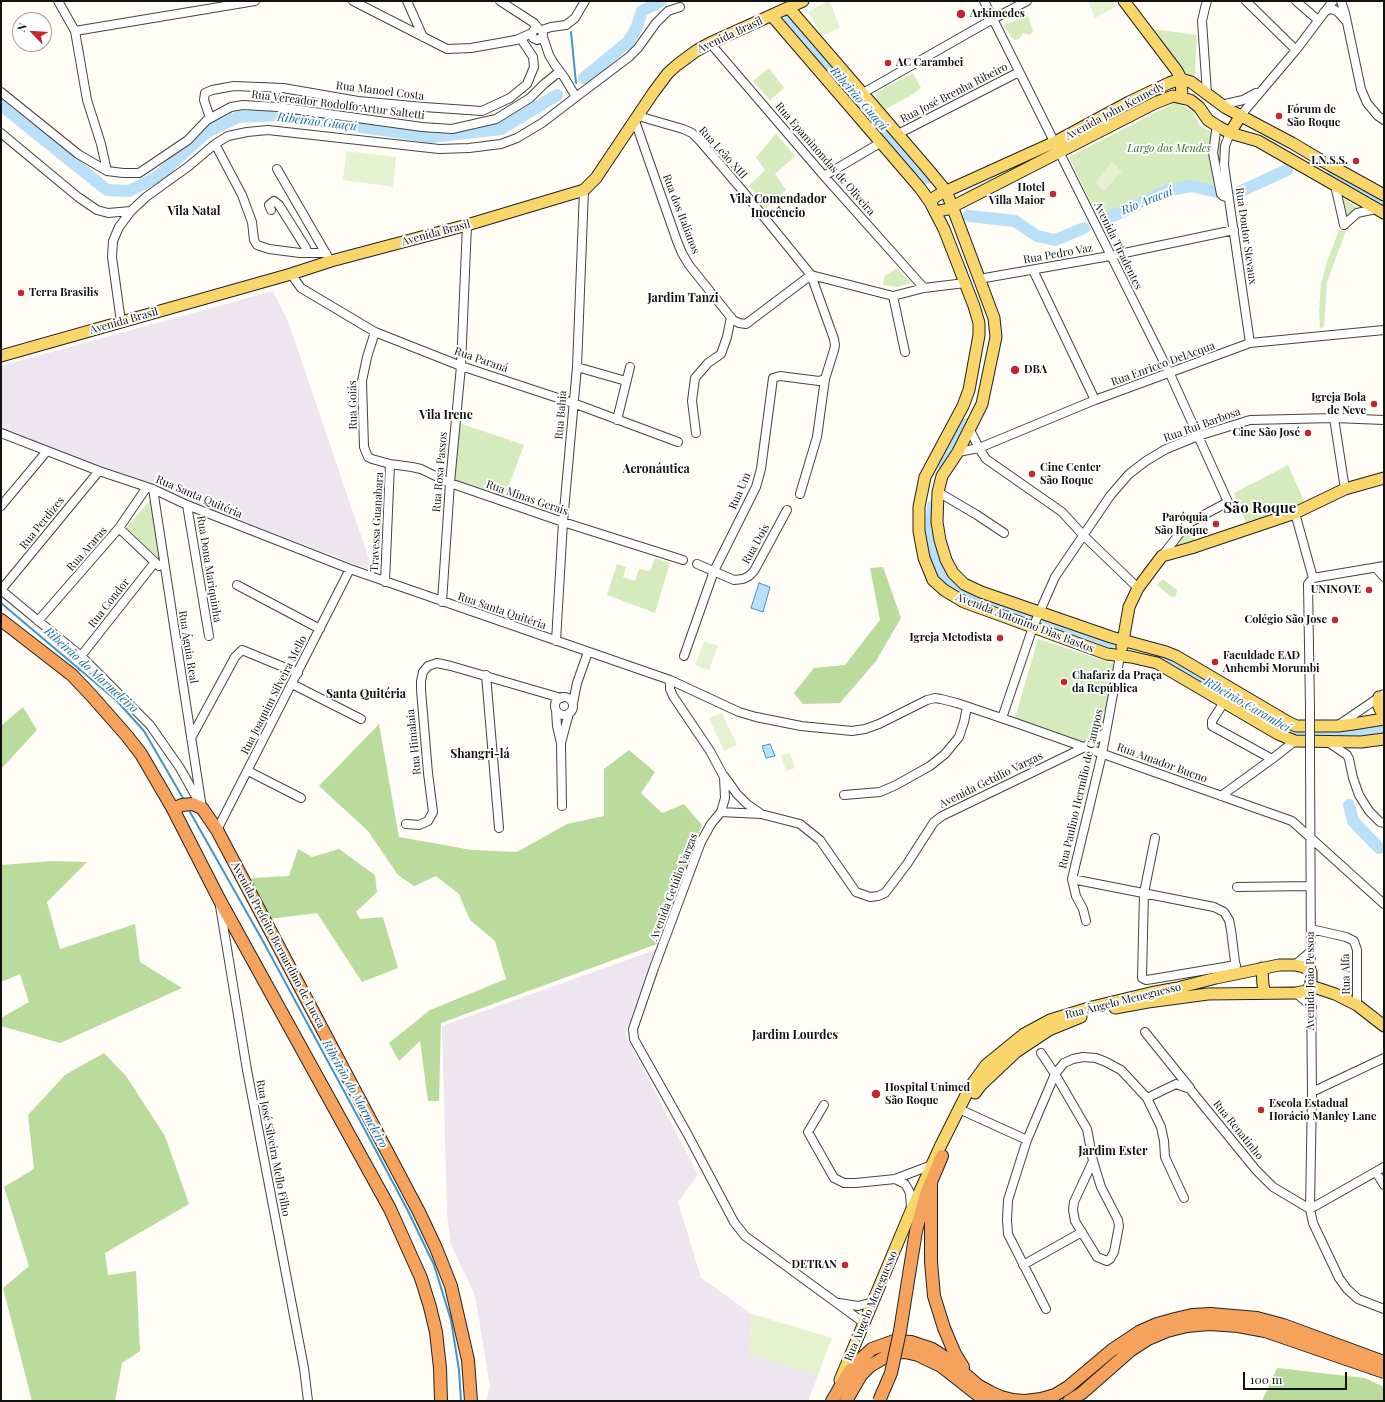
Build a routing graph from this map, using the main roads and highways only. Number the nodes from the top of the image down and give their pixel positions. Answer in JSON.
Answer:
{"nodes":[{"id":1,"x":803,"y":1,"type":"edge"},
{"id":2,"x":1124,"y":1,"type":"edge"},
{"id":3,"x":789,"y":8,"type":"junction"},
{"id":4,"x":772,"y":16,"type":"junction"},
{"id":5,"x":1181,"y":79,"type":"junction"},
{"id":6,"x":1182,"y":97,"type":"junction"},
{"id":7,"x":1241,"y":115,"type":"junction"},
{"id":8,"x":1230,"y":133,"type":"junction"},
{"id":9,"x":1328,"y":164,"type":"junction"},
{"id":10,"x":1321,"y":176,"type":"junction"},
{"id":11,"x":935,"y":177,"type":"junction"},
{"id":12,"x":920,"y":188,"type":"junction"},
{"id":13,"x":946,"y":191,"type":"junction"},
{"id":14,"x":1384,"y":195,"type":"edge"},
{"id":15,"x":952,"y":206,"type":"junction"},
{"id":16,"x":933,"y":207,"type":"junction"},
{"id":17,"x":1380,"y":211,"type":"edge"},
{"id":18,"x":959,"y":223,"type":"junction"},
{"id":19,"x":944,"y":230,"type":"junction"},
{"id":20,"x":1,"y":356,"type":"edge"},
{"id":21,"x":1384,"y":478,"type":"edge"},
{"id":22,"x":1,"y":620,"type":"edge"},
{"id":23,"x":1123,"y":640,"type":"junction"},
{"id":24,"x":1120,"y":656,"type":"junction"},
{"id":25,"x":1382,"y":696,"type":"edge"},
{"id":26,"x":1384,"y":714,"type":"edge"},
{"id":27,"x":1384,"y":719,"type":"edge"},
{"id":28,"x":1384,"y":739,"type":"edge"},
{"id":29,"x":173,"y":810,"type":"junction"},
{"id":30,"x":1262,"y":968,"type":"junction"},
{"id":31,"x":1311,"y":972,"type":"joint"},
{"id":32,"x":1311,"y":986,"type":"junction"},
{"id":33,"x":1265,"y":993,"type":"junction"},
{"id":34,"x":1384,"y":1026,"type":"edge"},
{"id":35,"x":962,"y":1111,"type":"junction"},
{"id":36,"x":942,"y":1156,"type":"joint"},
{"id":37,"x":931,"y":1181,"type":"junction"},
{"id":38,"x":1384,"y":1362,"type":"edge"},
{"id":39,"x":1384,"y":1372,"type":"edge"},
{"id":40,"x":970,"y":1378,"type":"junction"},
{"id":41,"x":441,"y":1401,"type":"edge"},
{"id":42,"x":471,"y":1401,"type":"edge"},
{"id":43,"x":832,"y":1401,"type":"edge"},
{"id":44,"x":846,"y":1401,"type":"edge"},
{"id":45,"x":879,"y":1401,"type":"edge"},
{"id":46,"x":988,"y":1401,"type":"edge"},
{"id":47,"x":1069,"y":1401,"type":"edge"}],
"edges":[{"from":1,"to":3,"type":"main road","name":"Avenida Brasil"},
{"from":2,"to":5,"type":"main road"},
{"from":3,"to":4,"type":"main road","name":"Avenida Brasil"},
{"from":3,"to":11,"type":"main road","name":"Avenida Antonino Dias Bastos"},
{"from":4,"to":12,"type":"main road","name":"Avenida Antonino Dias Bastos"},
{"from":4,"to":20,"type":"main road","name":"Avenida Brasil"},
{"from":5,"to":6,"type":"main road"},
{"from":5,"to":7,"type":"main road"},
{"from":5,"to":13,"type":"main road","name":"Avenida John Kennedy"},
{"from":6,"to":8,"type":"main road","name":"Avenida John Kennedy"},
{"from":6,"to":15,"type":"main road","name":"Avenida John Kennedy"},
{"from":7,"to":8,"type":"main road"},
{"from":7,"to":9,"type":"main road"},
{"from":8,"to":10,"type":"main road","name":"Avenida John Kennedy"},
{"from":9,"to":10,"type":"main road"},
{"from":9,"to":14,"type":"main road"},
{"from":10,"to":17,"type":"main road","name":"Avenida John Kennedy"},
{"from":11,"to":12,"type":"main road"},
{"from":11,"to":13,"type":"main road","name":"Avenida Antonino Dias Bastos"},
{"from":12,"to":16,"type":"main road","name":"Avenida Antonino Dias Bastos"},
{"from":13,"to":15,"type":"main road","name":"Avenida Antonino Dias Bastos"},
{"from":13,"to":16,"type":"main road","name":"Avenida John Kennedy"},
{"from":15,"to":16,"type":"main road","name":"Avenida John Kennedy"},
{"from":15,"to":18,"type":"main road","name":"Avenida Antonino Dias Bastos"},
{"from":16,"to":19,"type":"main road","name":"Avenida Antonino Dias Bastos"},
{"from":18,"to":19,"type":"main road"},
{"from":18,"to":23,"type":"main road","name":"Avenida Antonino Dias Bastos"},
{"from":19,"to":24,"type":"main road","name":"Avenida Antonino Dias Bastos"},
{"from":21,"to":23,"type":"main road"},
{"from":22,"to":29,"type":"highway"},
{"from":23,"to":24,"type":"main road"},
{"from":23,"to":27,"type":"main road","name":"Avenida Antonino Dias Bastos"},
{"from":24,"to":28,"type":"main road","name":"Avenida Antonino Dias Bastos"},
{"from":25,"to":26,"type":"main road"},
{"from":29,"to":41,"type":"highway"},
{"from":29,"to":42,"type":"highway","name":"Avenida Prefeito Bernardino de Lucca"},
{"from":30,"to":31,"type":"main road","name":"Rua Ângelo Meneguesso"},
{"from":30,"to":33,"type":"main road"},
{"from":30,"to":35,"type":"main road","name":"Rua Ângelo Meneguesso"},
{"from":31,"to":32,"type":"main road","name":"Avenida João Pessoa"},
{"from":32,"to":33,"type":"main road","name":"Rua Ângelo Meneguesso"},
{"from":32,"to":34,"type":"main road"},
{"from":33,"to":35,"type":"main road","name":"Rua Ângelo Meneguesso"},
{"from":35,"to":36,"type":"main road","name":"Rua Ângelo Meneguesso"},
{"from":35,"to":43,"type":"main road","name":"Rua Ângelo Meneguesso"},
{"from":36,"to":37,"type":"highway"},
{"from":37,"to":40,"type":"highway"},
{"from":37,"to":45,"type":"highway","bridge":true},
{"from":38,"to":40,"type":"highway"},
{"from":39,"to":47,"type":"highway"},
{"from":40,"to":43,"type":"highway"},
{"from":44,"to":46,"type":"highway"}]}
